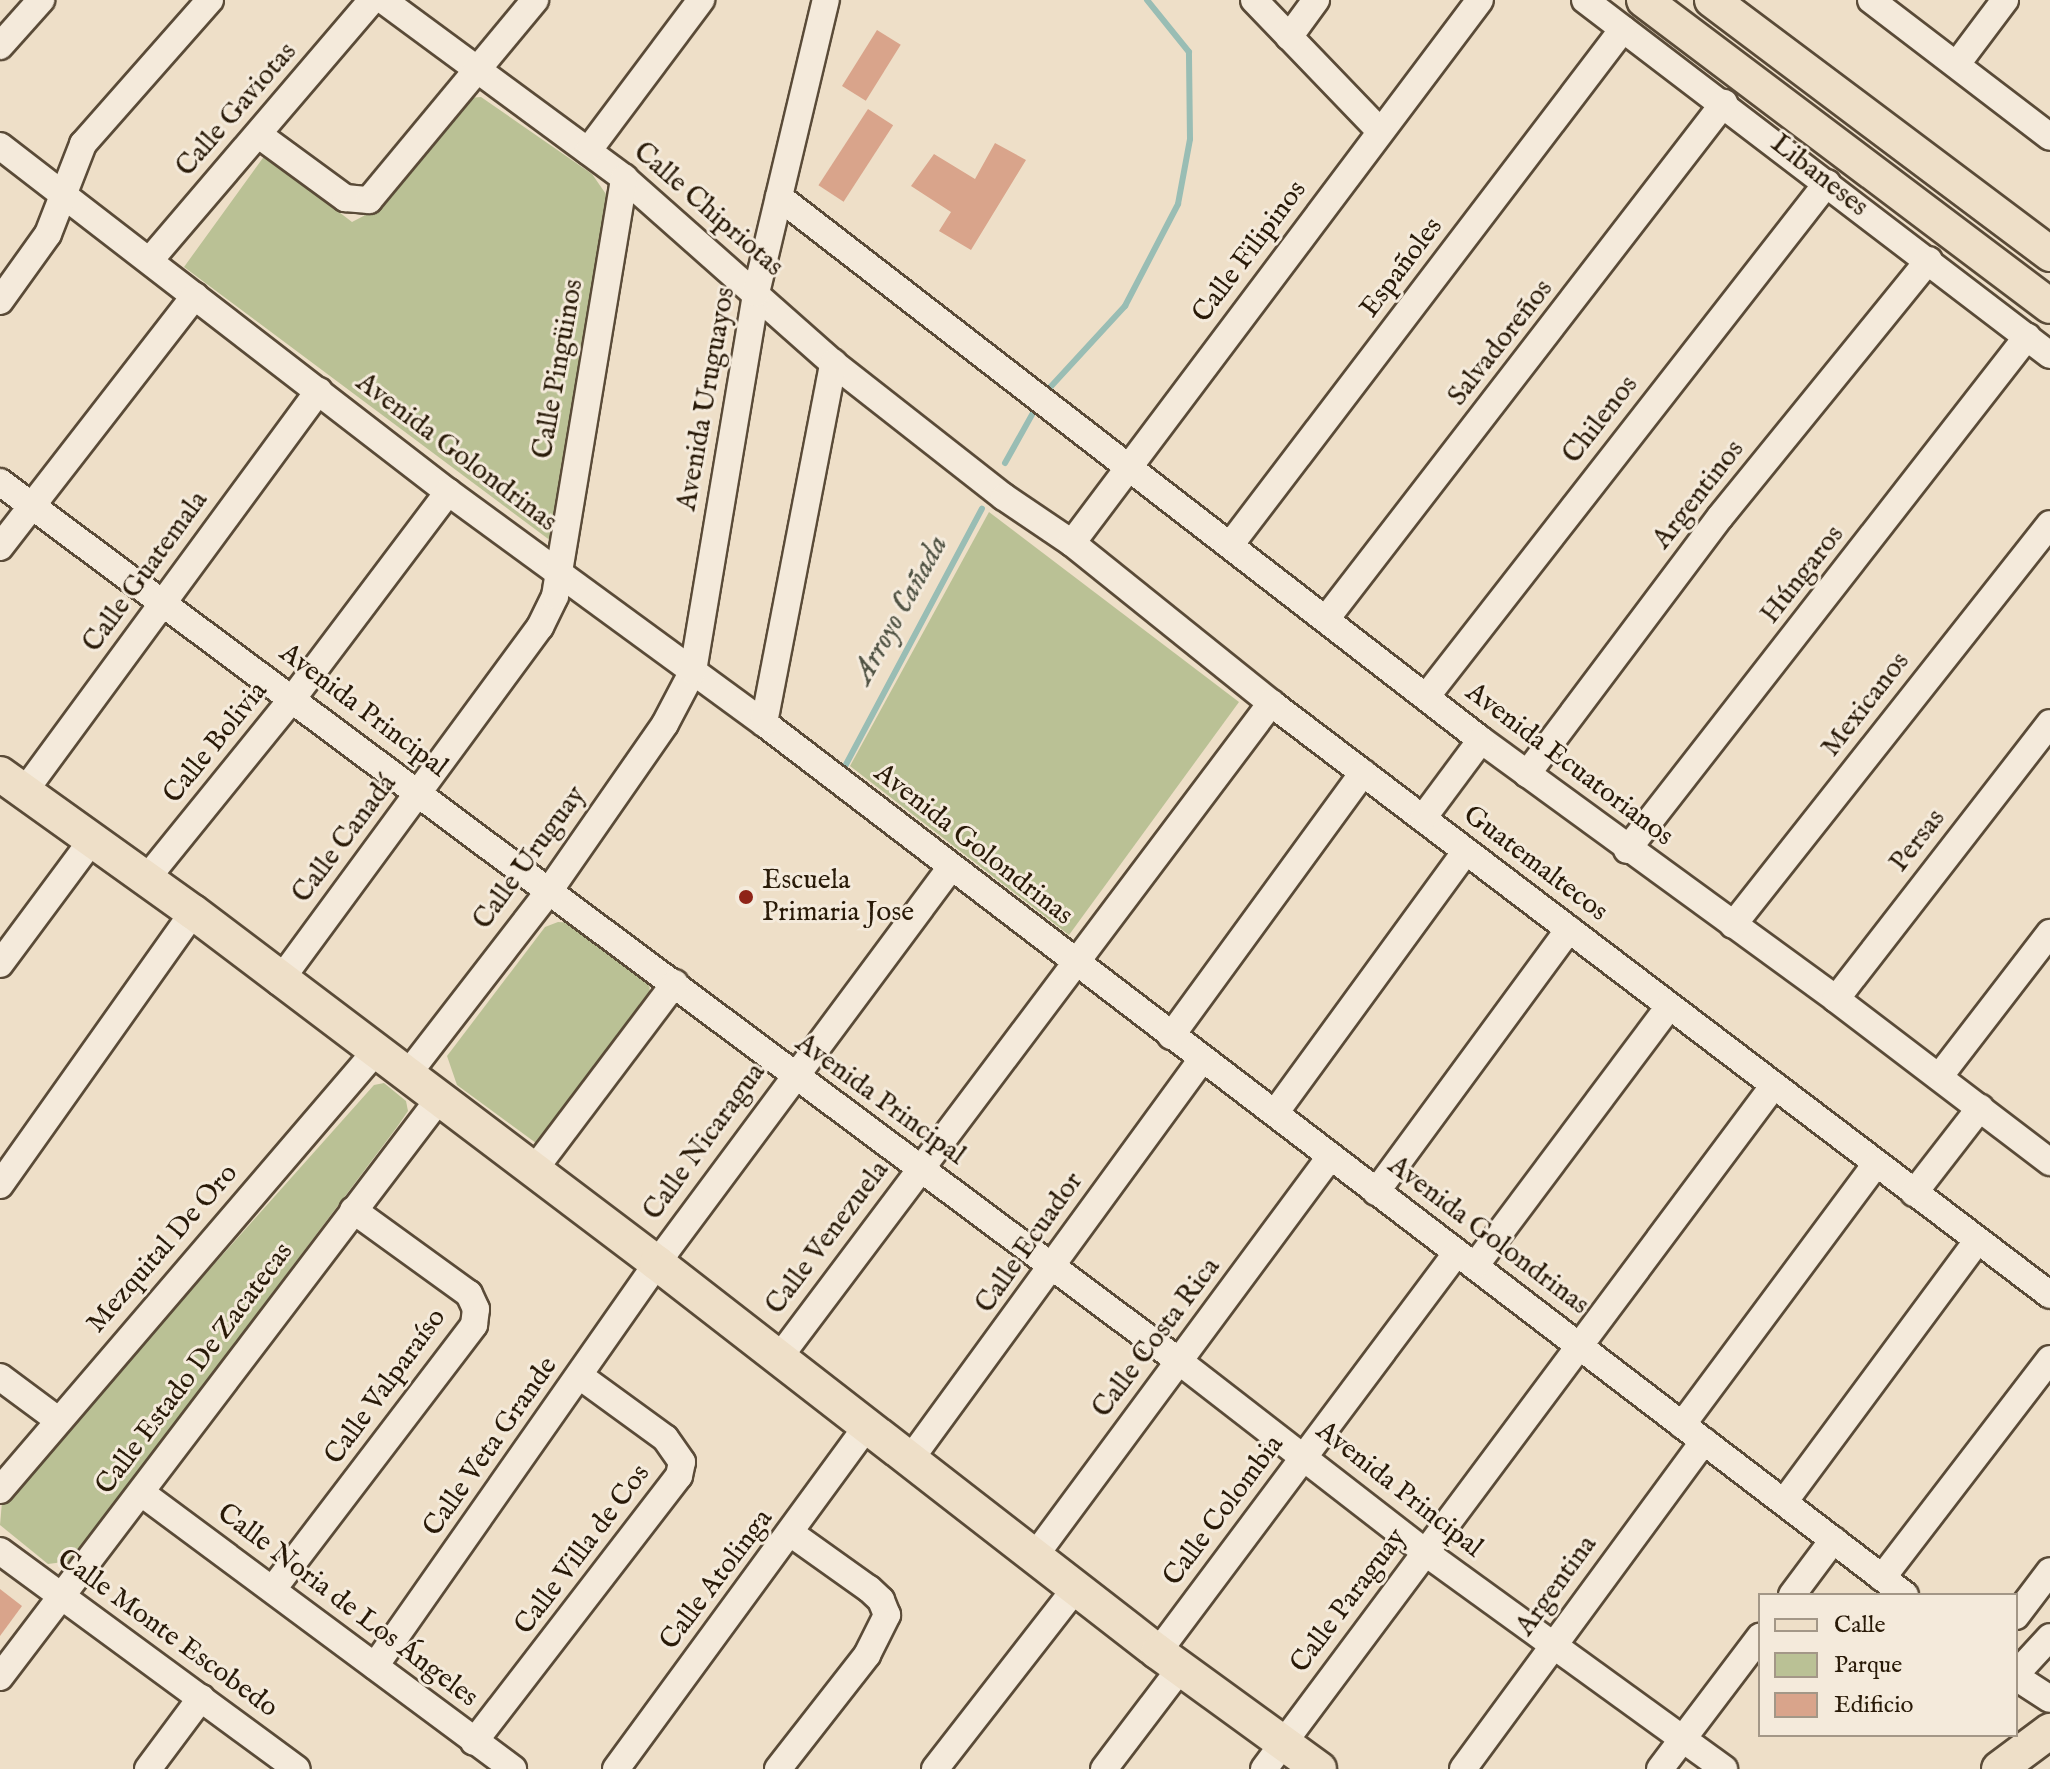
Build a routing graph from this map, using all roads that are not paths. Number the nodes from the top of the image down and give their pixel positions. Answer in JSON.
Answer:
{"nodes":[{"id":1,"x":41,"y":0,"type":"edge"},
{"id":2,"x":210,"y":0,"type":"edge"},
{"id":3,"x":372,"y":0,"type":"edge"},
{"id":4,"x":383,"y":0,"type":"edge"},
{"id":5,"x":535,"y":0,"type":"edge"},
{"id":6,"x":701,"y":0,"type":"edge"},
{"id":7,"x":826,"y":0,"type":"edge"},
{"id":8,"x":1254,"y":0,"type":"edge"},
{"id":9,"x":1316,"y":0,"type":"edge"},
{"id":10,"x":1480,"y":0,"type":"edge"},
{"id":11,"x":1585,"y":0,"type":"edge"},
{"id":12,"x":1644,"y":0,"type":"edge"},
{"id":13,"x":1691,"y":0,"type":"edge"},
{"id":14,"x":1712,"y":0,"type":"edge"},
{"id":15,"x":1871,"y":0,"type":"edge"},
{"id":16,"x":2005,"y":0,"type":"edge"},
{"id":17,"x":1623,"y":29,"type":"junction"},
{"id":18,"x":1289,"y":37,"type":"junction"},
{"id":19,"x":0,"y":46,"type":"edge"},
{"id":20,"x":1957,"y":64,"type":"junction"},
{"id":21,"x":478,"y":70,"type":"junction"},
{"id":22,"x":1755,"y":82,"type":"junction"},
{"id":23,"x":1724,"y":103,"type":"junction"},
{"id":24,"x":1379,"y":130,"type":"junction"},
{"id":25,"x":259,"y":135,"type":"junction"},
{"id":26,"x":2050,"y":137,"type":"edge"},
{"id":27,"x":0,"y":146,"type":"edge"},
{"id":28,"x":588,"y":151,"type":"junction"},
{"id":29,"x":624,"y":178,"type":"junction"},
{"id":30,"x":1827,"y":183,"type":"junction"},
{"id":31,"x":62,"y":192,"type":"junction"},
{"id":32,"x":779,"y":197,"type":"junction"},
{"id":33,"x":2050,"y":254,"type":"edge"},
{"id":34,"x":150,"y":260,"type":"junction"},
{"id":35,"x":1929,"y":260,"type":"junction"},
{"id":36,"x":756,"y":293,"type":"junction"},
{"id":37,"x":195,"y":296,"type":"junction"},
{"id":38,"x":0,"y":301,"type":"edge"},
{"id":39,"x":2050,"y":306,"type":"edge"},
{"id":40,"x":2027,"y":337,"type":"junction"},
{"id":41,"x":2050,"y":355,"type":"edge"},
{"id":42,"x":833,"y":363,"type":"junction"},
{"id":43,"x":319,"y":391,"type":"junction"},
{"id":44,"x":1127,"y":469,"type":"junction"},
{"id":45,"x":983,"y":480,"type":"joint"},
{"id":46,"x":0,"y":482,"type":"edge"},
{"id":47,"x":448,"y":492,"type":"junction"},
{"id":48,"x":31,"y":506,"type":"junction"},
{"id":49,"x":2050,"y":524,"type":"edge"},
{"id":50,"x":1072,"y":543,"type":"junction"},
{"id":51,"x":1231,"y":544,"type":"junction"},
{"id":52,"x":0,"y":547,"type":"edge"},
{"id":53,"x":559,"y":570,"type":"junction"},
{"id":54,"x":163,"y":603,"type":"junction"},
{"id":55,"x":1326,"y":619,"type":"junction"},
{"id":56,"x":693,"y":671,"type":"junction"},
{"id":57,"x":1426,"y":697,"type":"junction"},
{"id":58,"x":293,"y":698,"type":"junction"},
{"id":59,"x":1271,"y":703,"type":"junction"},
{"id":60,"x":764,"y":723,"type":"junction"},
{"id":61,"x":2050,"y":723,"type":"edge"},
{"id":62,"x":1481,"y":740,"type":"junction"},
{"id":63,"x":1363,"y":773,"type":"junction"},
{"id":64,"x":1527,"y":774,"type":"junction"},
{"id":65,"x":12,"y":783,"type":"edge"},
{"id":66,"x":418,"y":794,"type":"junction"},
{"id":67,"x":1423,"y":818,"type":"junction"},
{"id":68,"x":92,"y":840,"type":"junction"},
{"id":69,"x":1627,"y":850,"type":"junction"},
{"id":70,"x":1465,"y":852,"type":"junction"},
{"id":71,"x":951,"y":867,"type":"junction"},
{"id":72,"x":147,"y":878,"type":"junction"},
{"id":73,"x":549,"y":891,"type":"junction"},
{"id":74,"x":193,"y":912,"type":"junction"},
{"id":75,"x":1733,"y":925,"type":"junction"},
{"id":76,"x":1569,"y":929,"type":"junction"},
{"id":77,"x":2050,"y":933,"type":"edge"},
{"id":78,"x":0,"y":964,"type":"edge"},
{"id":79,"x":1074,"y":964,"type":"junction"},
{"id":80,"x":279,"y":982,"type":"junction"},
{"id":81,"x":675,"y":983,"type":"junction"},
{"id":82,"x":1836,"y":999,"type":"junction"},
{"id":83,"x":1669,"y":1007,"type":"junction"},
{"id":84,"x":1171,"y":1036,"type":"junction"},
{"id":85,"x":375,"y":1052,"type":"junction"},
{"id":86,"x":1201,"y":1060,"type":"junction"},
{"id":87,"x":407,"y":1075,"type":"junction"},
{"id":88,"x":792,"y":1077,"type":"junction"},
{"id":89,"x":1939,"y":1077,"type":"junction"},
{"id":90,"x":1774,"y":1085,"type":"junction"},
{"id":91,"x":439,"y":1099,"type":"junction"},
{"id":92,"x":1980,"y":1108,"type":"junction"},
{"id":93,"x":1275,"y":1113,"type":"junction"},
{"id":94,"x":1330,"y":1157,"type":"junction"},
{"id":95,"x":2048,"y":1157,"type":"edge"},
{"id":96,"x":1875,"y":1165,"type":"junction"},
{"id":97,"x":920,"y":1168,"type":"junction"},
{"id":98,"x":534,"y":1170,"type":"junction"},
{"id":99,"x":0,"y":1185,"type":"edge"},
{"id":100,"x":1376,"y":1192,"type":"junction"},
{"id":101,"x":1914,"y":1193,"type":"junction"},
{"id":102,"x":353,"y":1210,"type":"junction"},
{"id":103,"x":1977,"y":1241,"type":"junction"},
{"id":104,"x":1465,"y":1259,"type":"junction"},
{"id":105,"x":657,"y":1263,"type":"junction"},
{"id":106,"x":1054,"y":1268,"type":"junction"},
{"id":107,"x":2050,"y":1295,"type":"edge"},
{"id":108,"x":1581,"y":1344,"type":"junction"},
{"id":109,"x":778,"y":1359,"type":"junction"},
{"id":110,"x":2050,"y":1359,"type":"edge"},
{"id":111,"x":1180,"y":1362,"type":"junction"},
{"id":112,"x":580,"y":1376,"type":"junction"},
{"id":113,"x":0,"y":1377,"type":"edge"},
{"id":114,"x":58,"y":1420,"type":"junction"},
{"id":115,"x":1682,"y":1425,"type":"junction"},
{"id":116,"x":866,"y":1428,"type":"junction"},
{"id":117,"x":1704,"y":1441,"type":"junction"},
{"id":118,"x":1305,"y":1457,"type":"junction"},
{"id":119,"x":909,"y":1461,"type":"junction"},
{"id":120,"x":0,"y":1490,"type":"edge"},
{"id":121,"x":143,"y":1494,"type":"junction"},
{"id":122,"x":1784,"y":1502,"type":"junction"},
{"id":123,"x":792,"y":1534,"type":"junction"},
{"id":124,"x":1833,"y":1540,"type":"junction"},
{"id":125,"x":0,"y":1551,"type":"edge"},
{"id":126,"x":1426,"y":1553,"type":"junction"},
{"id":127,"x":1034,"y":1557,"type":"junction"},
{"id":128,"x":2050,"y":1571,"type":"edge"},
{"id":129,"x":1882,"y":1578,"type":"junction"},
{"id":130,"x":273,"y":1589,"type":"junction"},
{"id":131,"x":1075,"y":1589,"type":"junction"},
{"id":132,"x":1793,"y":1593,"type":"edge"},
{"id":133,"x":1902,"y":1593,"type":"edge"},
{"id":134,"x":60,"y":1597,"type":"junction"},
{"id":135,"x":2018,"y":1613,"type":"edge"},
{"id":136,"x":2050,"y":1637,"type":"edge"},
{"id":137,"x":1758,"y":1640,"type":"edge"},
{"id":138,"x":1552,"y":1647,"type":"junction"},
{"id":139,"x":1169,"y":1661,"type":"junction"},
{"id":140,"x":375,"y":1666,"type":"junction"},
{"id":141,"x":2018,"y":1673,"type":"edge"},
{"id":142,"x":2018,"y":1676,"type":"edge"},
{"id":143,"x":0,"y":1677,"type":"edge"},
{"id":144,"x":201,"y":1698,"type":"junction"},
{"id":145,"x":2050,"y":1699,"type":"edge"},
{"id":146,"x":2050,"y":1731,"type":"edge"},
{"id":147,"x":1683,"y":1739,"type":"junction"},
{"id":148,"x":474,"y":1742,"type":"junction"},
{"id":149,"x":1273,"y":1756,"type":"edge"},
{"id":150,"x":296,"y":1768,"type":"edge"},
{"id":151,"x":148,"y":1769,"type":"edge"},
{"id":152,"x":513,"y":1769,"type":"edge"},
{"id":153,"x":616,"y":1769,"type":"edge"},
{"id":154,"x":778,"y":1769,"type":"edge"},
{"id":155,"x":935,"y":1769,"type":"edge"},
{"id":156,"x":1104,"y":1769,"type":"edge"},
{"id":157,"x":1319,"y":1769,"type":"edge"},
{"id":158,"x":1463,"y":1769,"type":"edge"},
{"id":159,"x":1660,"y":1769,"type":"edge"},
{"id":160,"x":1724,"y":1769,"type":"edge"},
{"id":161,"x":1999,"y":1769,"type":"edge"}],
"edges":[{"from":1,"to":19,"type":"street"},
{"from":2,"to":31,"type":"street"},
{"from":3,"to":25,"type":"street","name":"Calle Gaviotas"},
{"from":4,"to":21,"type":"street","name":"Calle Chipriotas"},
{"from":5,"to":21,"type":"street"},
{"from":6,"to":28,"type":"street"},
{"from":7,"to":32,"type":"street","name":"Avenida Uruguayos"},
{"from":8,"to":18,"type":"street"},
{"from":9,"to":18,"type":"street"},
{"from":10,"to":24,"type":"street","name":"Calle Filipinos"},
{"from":11,"to":17,"type":"street","name":"Libaneses"},
{"from":12,"to":22,"type":"main road","name":"Libaneses"},
{"from":13,"to":22,"type":"main road"},
{"from":14,"to":33,"type":"main road"},
{"from":15,"to":20,"type":"street"},
{"from":16,"to":20,"type":"street"},
{"from":17,"to":23,"type":"street","name":"Libaneses"},
{"from":17,"to":51,"type":"street","name":"Españoles"},
{"from":18,"to":24,"type":"street"},
{"from":20,"to":26,"type":"street"},
{"from":21,"to":25,"type":"street"},
{"from":21,"to":28,"type":"street","name":"Calle Chipriotas"},
{"from":22,"to":39,"type":"main road","name":"Libaneses"},
{"from":23,"to":30,"type":"street","name":"Libaneses"},
{"from":23,"to":55,"type":"street","name":"Salvadoreños"},
{"from":24,"to":44,"type":"street","name":"Calle Filipinos"},
{"from":25,"to":34,"type":"street","name":"Calle Gaviotas"},
{"from":27,"to":31,"type":"street","name":"Avenida Golondrinas"},
{"from":28,"to":29,"type":"street","name":"Calle Chipriotas"},
{"from":29,"to":36,"type":"street","name":"Calle Chipriotas"},
{"from":29,"to":53,"type":"street","name":"Calle Pingüinos"},
{"from":30,"to":35,"type":"street","name":"Libaneses"},
{"from":30,"to":57,"type":"street","name":"Chilenos"},
{"from":31,"to":34,"type":"street","name":"Avenida Golondrinas"},
{"from":31,"to":38,"type":"street"},
{"from":32,"to":36,"type":"street","name":"Avenida Uruguayos"},
{"from":32,"to":44,"type":"street","name":"Avenida Ecuatorianos"},
{"from":34,"to":37,"type":"street","name":"Avenida Golondrinas"},
{"from":35,"to":40,"type":"street","name":"Libaneses"},
{"from":35,"to":64,"type":"street","name":"Argentinos"},
{"from":36,"to":42,"type":"street","name":"Calle Chipriotas"},
{"from":36,"to":56,"type":"street","name":"Avenida Uruguayos"},
{"from":37,"to":43,"type":"street","name":"Avenida Golondrinas"},
{"from":37,"to":48,"type":"street"},
{"from":40,"to":41,"type":"street","name":"Libaneses"},
{"from":40,"to":69,"type":"street","name":"Húngaros"},
{"from":42,"to":45,"type":"street","name":"Calle Chipriotas"},
{"from":42,"to":60,"type":"street"},
{"from":43,"to":47,"type":"street","name":"Avenida Golondrinas"},
{"from":43,"to":54,"type":"street","name":"Calle Guatemala"},
{"from":44,"to":50,"type":"street","name":"Calle Filipinos"},
{"from":44,"to":51,"type":"street","name":"Avenida Ecuatorianos"},
{"from":45,"to":50,"type":"street","name":"Guatemaltecos"},
{"from":46,"to":48,"type":"street","name":"Avenida Principal"},
{"from":47,"to":53,"type":"street","name":"Avenida Golondrinas"},
{"from":47,"to":58,"type":"street","name":"Calle Bolivia"},
{"from":48,"to":52,"type":"street"},
{"from":48,"to":54,"type":"street","name":"Avenida Principal"},
{"from":49,"to":75,"type":"street","name":"Mexicanos"},
{"from":50,"to":59,"type":"street","name":"Guatemaltecos"},
{"from":51,"to":55,"type":"street","name":"Avenida Ecuatorianos"},
{"from":53,"to":56,"type":"street","name":"Avenida Golondrinas"},
{"from":53,"to":66,"type":"street","name":"Calle Canadá"},
{"from":54,"to":58,"type":"street","name":"Avenida Principal"},
{"from":54,"to":65,"type":"street","name":"Calle Guatemala"},
{"from":55,"to":57,"type":"street","name":"Avenida Ecuatorianos"},
{"from":56,"to":60,"type":"street","name":"Avenida Golondrinas"},
{"from":56,"to":73,"type":"street","name":"Calle Uruguay"},
{"from":57,"to":62,"type":"street","name":"Avenida Ecuatorianos"},
{"from":58,"to":66,"type":"street","name":"Avenida Principal"},
{"from":58,"to":72,"type":"street","name":"Calle Bolivia"},
{"from":59,"to":63,"type":"street","name":"Guatemaltecos"},
{"from":59,"to":79,"type":"street","name":"Calle Venezuela"},
{"from":60,"to":71,"type":"street","name":"Avenida Golondrinas"},
{"from":61,"to":82,"type":"street","name":"Persas"},
{"from":62,"to":64,"type":"street","name":"Avenida Ecuatorianos"},
{"from":62,"to":67,"type":"street"},
{"from":63,"to":67,"type":"street","name":"Guatemaltecos"},
{"from":63,"to":84,"type":"street"},
{"from":64,"to":69,"type":"street","name":"Avenida Ecuatorianos"},
{"from":65,"to":68,"type":"main road"},
{"from":66,"to":73,"type":"street","name":"Avenida Principal"},
{"from":66,"to":80,"type":"street","name":"Calle Canadá"},
{"from":67,"to":70,"type":"street","name":"Guatemaltecos"},
{"from":68,"to":72,"type":"main road"},
{"from":68,"to":78,"type":"street"},
{"from":69,"to":75,"type":"street","name":"Avenida Ecuatorianos"},
{"from":70,"to":76,"type":"street","name":"Guatemaltecos"},
{"from":70,"to":93,"type":"street"},
{"from":71,"to":79,"type":"street","name":"Avenida Golondrinas"},
{"from":71,"to":88,"type":"street","name":"Calle Nicaragua"},
{"from":72,"to":74,"type":"main road"},
{"from":73,"to":81,"type":"street","name":"Avenida Principal"},
{"from":73,"to":87,"type":"street","name":"Calle Uruguay"},
{"from":74,"to":80,"type":"main road"},
{"from":74,"to":99,"type":"street"},
{"from":75,"to":82,"type":"street","name":"Avenida Ecuatorianos"},
{"from":76,"to":83,"type":"street","name":"Guatemaltecos"},
{"from":76,"to":100,"type":"street"},
{"from":77,"to":89,"type":"street"},
{"from":79,"to":84,"type":"street","name":"Avenida Golondrinas"},
{"from":79,"to":97,"type":"street","name":"Calle Venezuela"},
{"from":80,"to":85,"type":"main road"},
{"from":81,"to":88,"type":"street","name":"Avenida Principal"},
{"from":81,"to":98,"type":"street"},
{"from":82,"to":89,"type":"street","name":"Avenida Ecuatorianos"},
{"from":83,"to":90,"type":"street","name":"Guatemaltecos"},
{"from":83,"to":104,"type":"street","name":"Calle Colombia"},
{"from":84,"to":86,"type":"street","name":"Avenida Golondrinas"},
{"from":85,"to":87,"type":"main road"},
{"from":85,"to":114,"type":"street","name":"Mezquital De Oro"},
{"from":86,"to":93,"type":"street","name":"Avenida Golondrinas"},
{"from":86,"to":106,"type":"street","name":"Calle Ecuador"},
{"from":87,"to":91,"type":"main road"},
{"from":88,"to":97,"type":"street","name":"Avenida Principal"},
{"from":88,"to":105,"type":"street","name":"Calle Nicaragua"},
{"from":89,"to":92,"type":"street","name":"Avenida Ecuatorianos"},
{"from":90,"to":96,"type":"street","name":"Guatemaltecos"},
{"from":90,"to":108,"type":"street","name":"Calle Paraguay"},
{"from":91,"to":98,"type":"main road"},
{"from":91,"to":102,"type":"street","name":"Calle Estado De Zacatecas"},
{"from":92,"to":95,"type":"street","name":"Avenida Ecuatorianos"},
{"from":92,"to":101,"type":"street"},
{"from":93,"to":94,"type":"street","name":"Avenida Golondrinas"},
{"from":94,"to":100,"type":"street","name":"Avenida Golondrinas"},
{"from":94,"to":111,"type":"street","name":"Calle Costa Rica"},
{"from":96,"to":101,"type":"street","name":"Guatemaltecos"},
{"from":96,"to":115,"type":"street"},
{"from":97,"to":106,"type":"street","name":"Avenida Principal"},
{"from":97,"to":109,"type":"street","name":"Calle Venezuela"},
{"from":98,"to":105,"type":"main road"},
{"from":100,"to":104,"type":"street","name":"Avenida Golondrinas"},
{"from":101,"to":103,"type":"street","name":"Guatemaltecos"},
{"from":102,"to":121,"type":"street","name":"Calle Estado De Zacatecas"},
{"from":102,"to":130,"type":"street","name":"Calle Valparaíso"},
{"from":103,"to":107,"type":"street","name":"Guatemaltecos"},
{"from":103,"to":122,"type":"street"},
{"from":104,"to":108,"type":"street","name":"Avenida Golondrinas"},
{"from":104,"to":118,"type":"street","name":"Calle Colombia"},
{"from":105,"to":109,"type":"main road"},
{"from":105,"to":112,"type":"street","name":"Calle Veta Grande"},
{"from":106,"to":111,"type":"street","name":"Avenida Principal"},
{"from":106,"to":119,"type":"street","name":"Calle Ecuador"},
{"from":108,"to":115,"type":"street","name":"Avenida Golondrinas"},
{"from":108,"to":126,"type":"street","name":"Calle Paraguay"},
{"from":109,"to":116,"type":"main road"},
{"from":110,"to":129,"type":"street"},
{"from":111,"to":118,"type":"street","name":"Avenida Principal"},
{"from":111,"to":127,"type":"street","name":"Calle Costa Rica"},
{"from":112,"to":140,"type":"street","name":"Calle Veta Grande"},
{"from":112,"to":148,"type":"street","name":"Calle Villa de Cos"},
{"from":113,"to":114,"type":"street"},
{"from":114,"to":120,"type":"street","name":"Mezquital De Oro"},
{"from":115,"to":117,"type":"street","name":"Avenida Golondrinas"},
{"from":116,"to":119,"type":"main road"},
{"from":116,"to":123,"type":"street","name":"Calle Atolinga"},
{"from":117,"to":122,"type":"street","name":"Avenida Golondrinas"},
{"from":117,"to":138,"type":"street","name":"Argentina"},
{"from":118,"to":126,"type":"street","name":"Avenida Principal"},
{"from":118,"to":139,"type":"street","name":"Calle Colombia"},
{"from":119,"to":127,"type":"main road"},
{"from":121,"to":130,"type":"street","name":"Calle Noria de Los Ángeles"},
{"from":121,"to":134,"type":"street","name":"Calle Estado De Zacatecas"},
{"from":122,"to":124,"type":"street","name":"Avenida Golondrinas"},
{"from":123,"to":153,"type":"street","name":"Calle Atolinga"},
{"from":123,"to":154,"type":"street"},
{"from":124,"to":129,"type":"street","name":"Avenida Golondrinas"},
{"from":124,"to":132,"type":"street"},
{"from":125,"to":134,"type":"street","name":"Calle Monte Escobedo"},
{"from":126,"to":138,"type":"street","name":"Avenida Principal"},
{"from":126,"to":149,"type":"street","name":"Calle Paraguay"},
{"from":127,"to":131,"type":"main road"},
{"from":128,"to":135,"type":"street"},
{"from":129,"to":133,"type":"street","name":"Avenida Golondrinas"},
{"from":130,"to":140,"type":"street","name":"Calle Noria de Los Ángeles"},
{"from":131,"to":139,"type":"main road"},
{"from":131,"to":155,"type":"street"},
{"from":134,"to":143,"type":"street","name":"Calle Estado De Zacatecas"},
{"from":134,"to":144,"type":"street","name":"Calle Monte Escobedo"},
{"from":136,"to":141,"type":"street"},
{"from":137,"to":147,"type":"street"},
{"from":138,"to":147,"type":"street","name":"Avenida Principal"},
{"from":138,"to":158,"type":"street","name":"Argentina"},
{"from":139,"to":149,"type":"main road"},
{"from":139,"to":156,"type":"street","name":"Calle Colombia"},
{"from":140,"to":148,"type":"street","name":"Calle Noria de Los Ángeles"},
{"from":142,"to":145,"type":"street"},
{"from":144,"to":150,"type":"street","name":"Calle Monte Escobedo"},
{"from":144,"to":151,"type":"street"},
{"from":146,"to":161,"type":"main road"},
{"from":147,"to":159,"type":"street"},
{"from":147,"to":160,"type":"street","name":"Avenida Principal"},
{"from":148,"to":152,"type":"street","name":"Calle Noria de Los Ángeles"},
{"from":149,"to":157,"type":"main road"}]}
